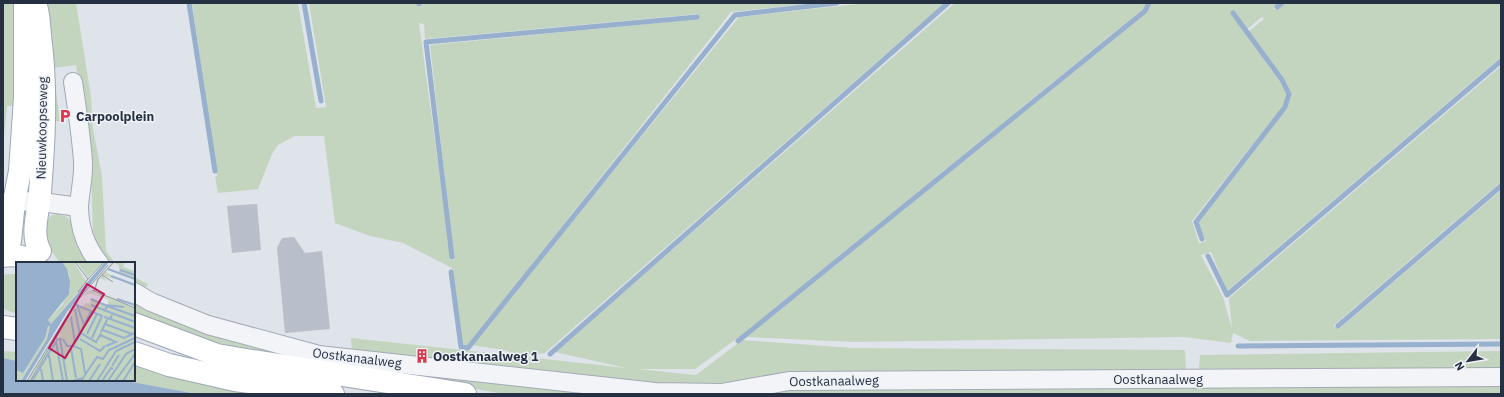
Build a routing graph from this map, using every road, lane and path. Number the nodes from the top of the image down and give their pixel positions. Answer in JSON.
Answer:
{"nodes":[{"id":1,"x":25,"y":3,"type":"edge"},
{"id":2,"x":34,"y":3,"type":"edge"},
{"id":3,"x":73,"y":82,"type":"dead end"},
{"id":4,"x":40,"y":201,"type":"junction"},
{"id":5,"x":9,"y":202,"type":"edge"},
{"id":6,"x":79,"y":206,"type":"junction"},
{"id":7,"x":5,"y":248,"type":"edge"},
{"id":8,"x":41,"y":259,"type":"edge"},
{"id":9,"x":98,"y":262,"type":"edge"},
{"id":10,"x":135,"y":293,"type":"edge"},
{"id":11,"x":135,"y":324,"type":"edge"},
{"id":12,"x":3,"y":327,"type":"edge"},
{"id":13,"x":16,"y":329,"type":"edge"},
{"id":14,"x":3,"y":342,"type":"edge"},
{"id":15,"x":16,"y":343,"type":"edge"},
{"id":16,"x":135,"y":353,"type":"edge"},
{"id":17,"x":1501,"y":377,"type":"edge"},
{"id":18,"x":333,"y":394,"type":"edge"},
{"id":19,"x":465,"y":394,"type":"edge"}],
"edges":[{"from":1,"to":5,"type":"main road","name":"Nieuwkoopseweg"},
{"from":2,"to":4,"type":"main road","name":"Nieuwkoopseweg"},
{"from":3,"to":6,"type":"street"},
{"from":4,"to":5,"type":"street"},
{"from":4,"to":6,"type":"street"},
{"from":4,"to":8,"type":"main road","name":"Nieuwkoopseweg"},
{"from":5,"to":7,"type":"main road","name":"Nieuwkoopseweg"},
{"from":6,"to":9,"type":"street"},
{"from":7,"to":8,"type":"main road"},
{"from":10,"to":17,"type":"street","name":"Oostkanaalweg"},
{"from":11,"to":19,"type":"main road","name":"Oostkanaalweg"},
{"from":12,"to":13,"type":"main road"},
{"from":14,"to":15,"type":"main road"},
{"from":16,"to":18,"type":"main road"}]}
